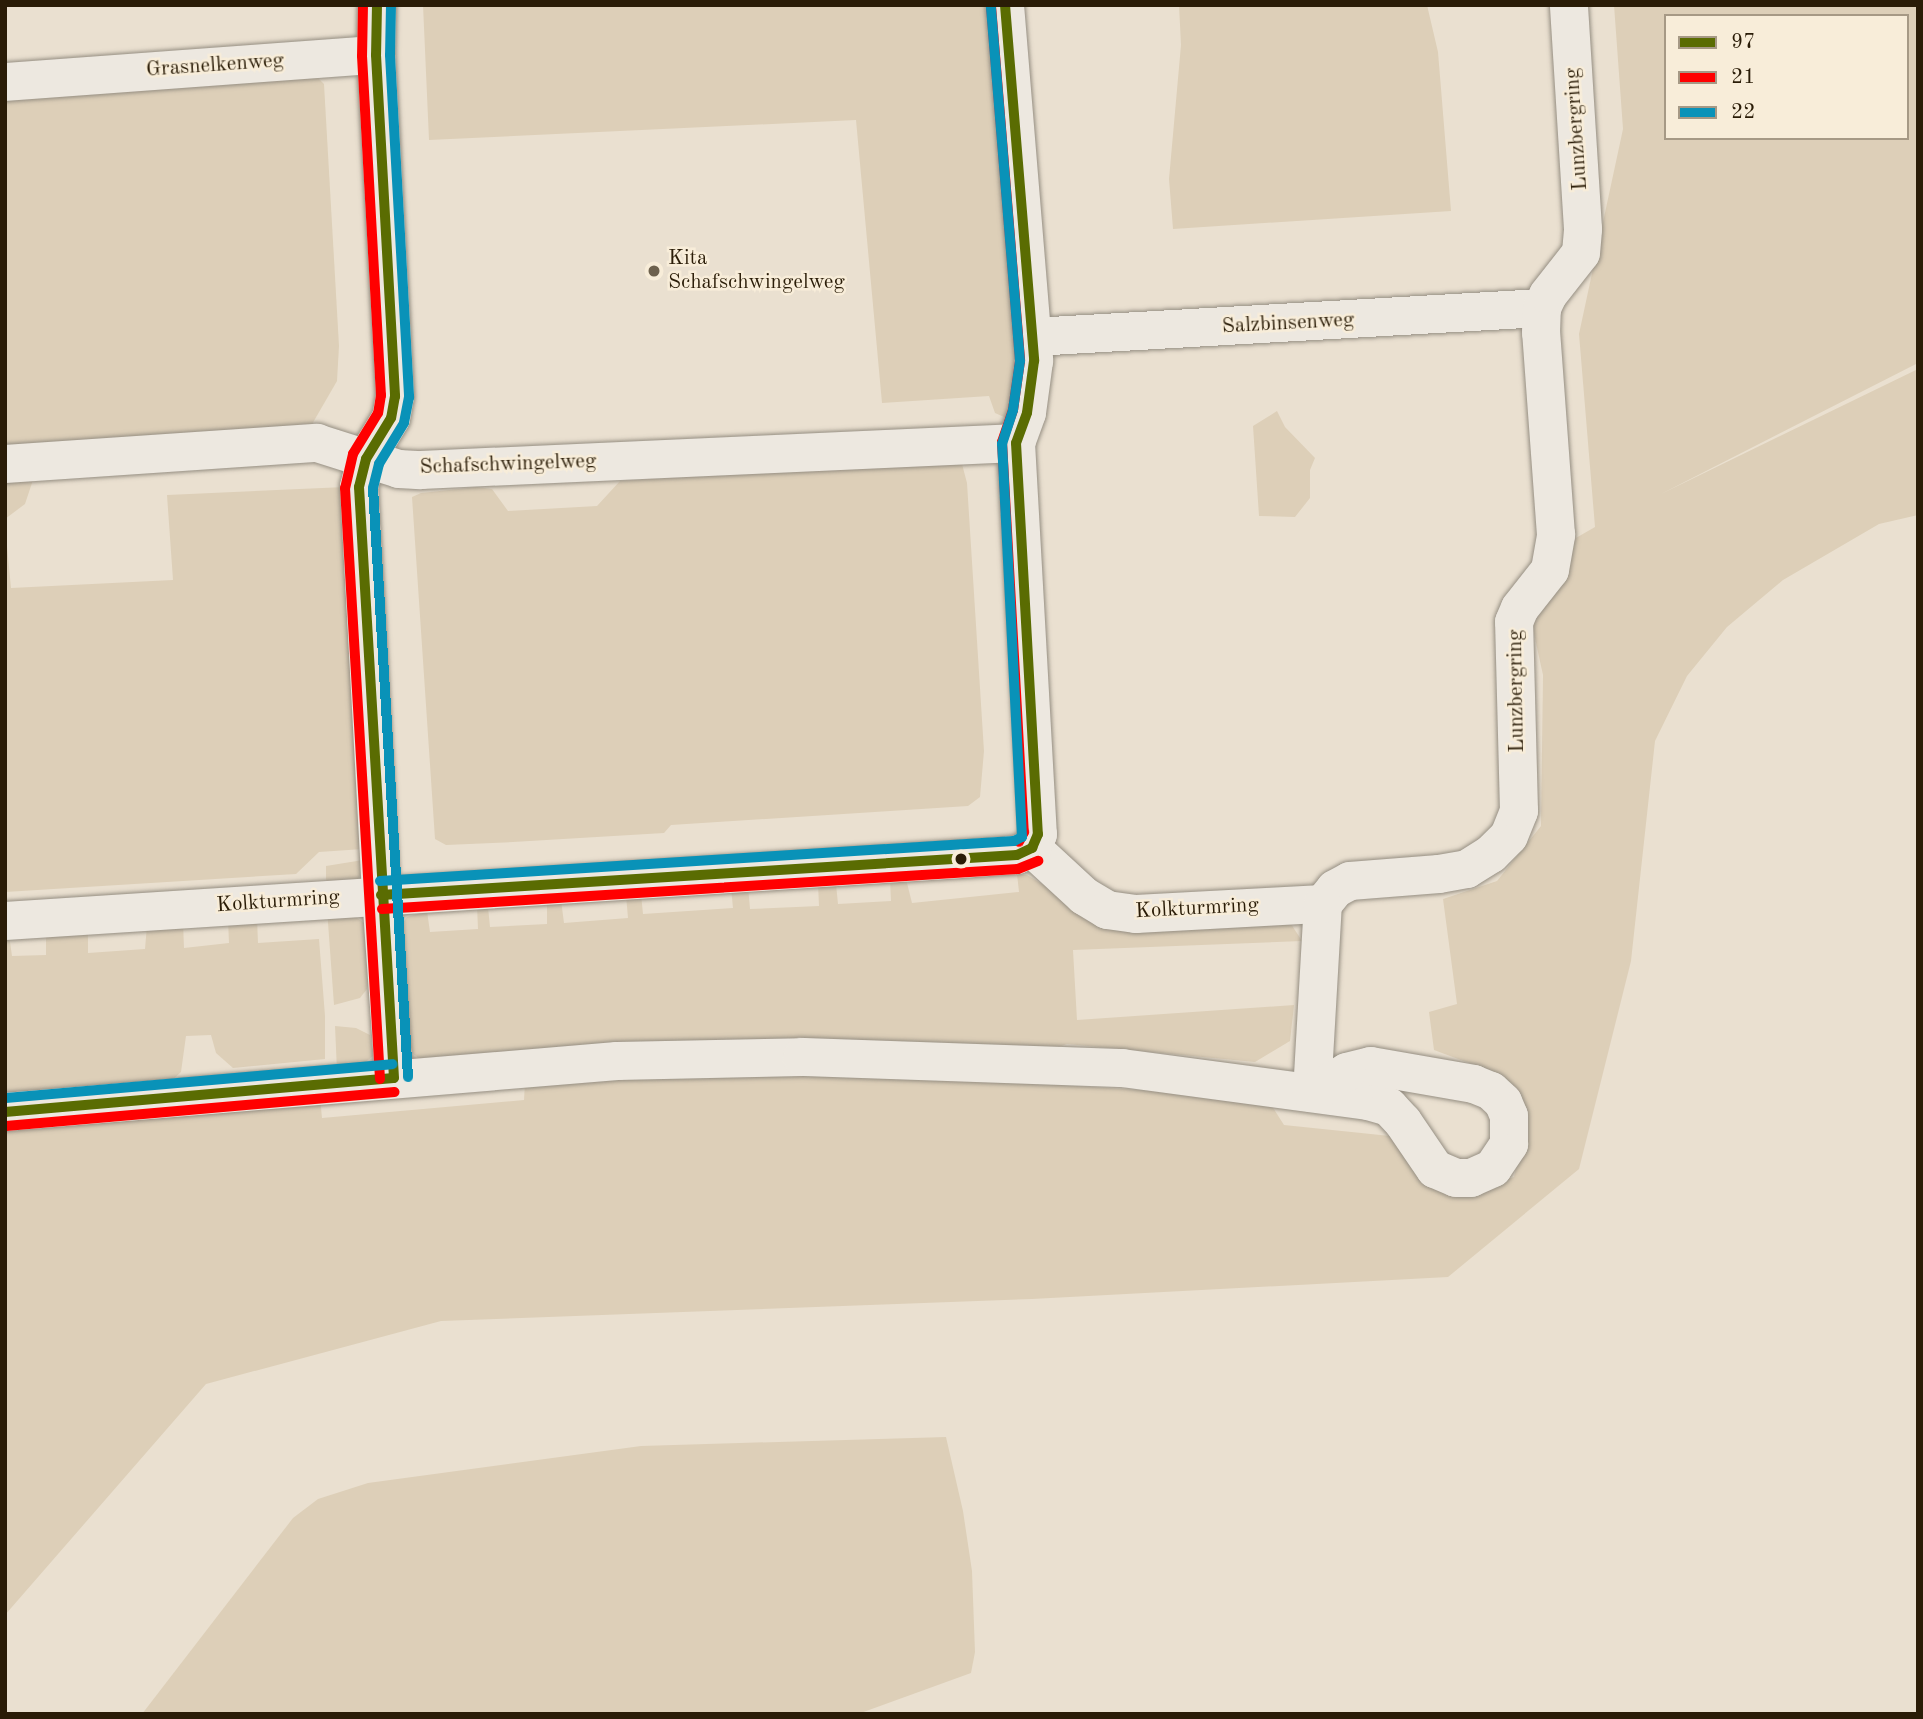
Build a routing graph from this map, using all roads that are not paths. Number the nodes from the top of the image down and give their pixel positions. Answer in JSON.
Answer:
{"nodes":[{"id":1,"x":377,"y":5,"type":"edge"},
{"id":2,"x":1005,"y":5,"type":"edge"},
{"id":3,"x":1569,"y":5,"type":"edge"},
{"id":4,"x":376,"y":55,"type":"junction"},
{"id":5,"x":5,"y":82,"type":"edge"},
{"id":6,"x":1542,"y":308,"type":"junction"},
{"id":7,"x":1032,"y":337,"type":"junction"},
{"id":8,"x":1016,"y":443,"type":"junction"},
{"id":9,"x":366,"y":459,"type":"junction"},
{"id":10,"x":5,"y":464,"type":"edge"},
{"id":11,"x":1032,"y":848,"type":"junction"},
{"id":12,"x":381,"y":895,"type":"junction"},
{"id":13,"x":1323,"y":904,"type":"junction"},
{"id":14,"x":5,"y":921,"type":"edge"},
{"id":15,"x":394,"y":1079,"type":"junction"},
{"id":16,"x":1312,"y":1093,"type":"junction"},
{"id":17,"x":5,"y":1112,"type":"edge"}],
"edges":[{"from":1,"to":4,"type":"street"},
{"from":2,"to":7,"type":"street"},
{"from":3,"to":6,"type":"street","name":"Lunzbergring"},
{"from":4,"to":5,"type":"street","name":"Grasnelkenweg"},
{"from":4,"to":9,"type":"street"},
{"from":6,"to":7,"type":"street","name":"Salzbinsenweg"},
{"from":6,"to":13,"type":"street","name":"Lunzbergring"},
{"from":7,"to":8,"type":"street"},
{"from":8,"to":9,"type":"street","name":"Schafschwingelweg"},
{"from":8,"to":11,"type":"street"},
{"from":9,"to":10,"type":"street","name":"Schafschwingelweg"},
{"from":9,"to":12,"type":"street"},
{"from":11,"to":12,"type":"street","name":"Kolkturmring"},
{"from":11,"to":13,"type":"street","name":"Kolkturmring"},
{"from":12,"to":14,"type":"street","name":"Kolkturmring"},
{"from":12,"to":15,"type":"street"},
{"from":13,"to":16,"type":"street"},
{"from":15,"to":16,"type":"street"},
{"from":15,"to":17,"type":"street"},
{"from":16,"to":16,"type":"street"}]}
